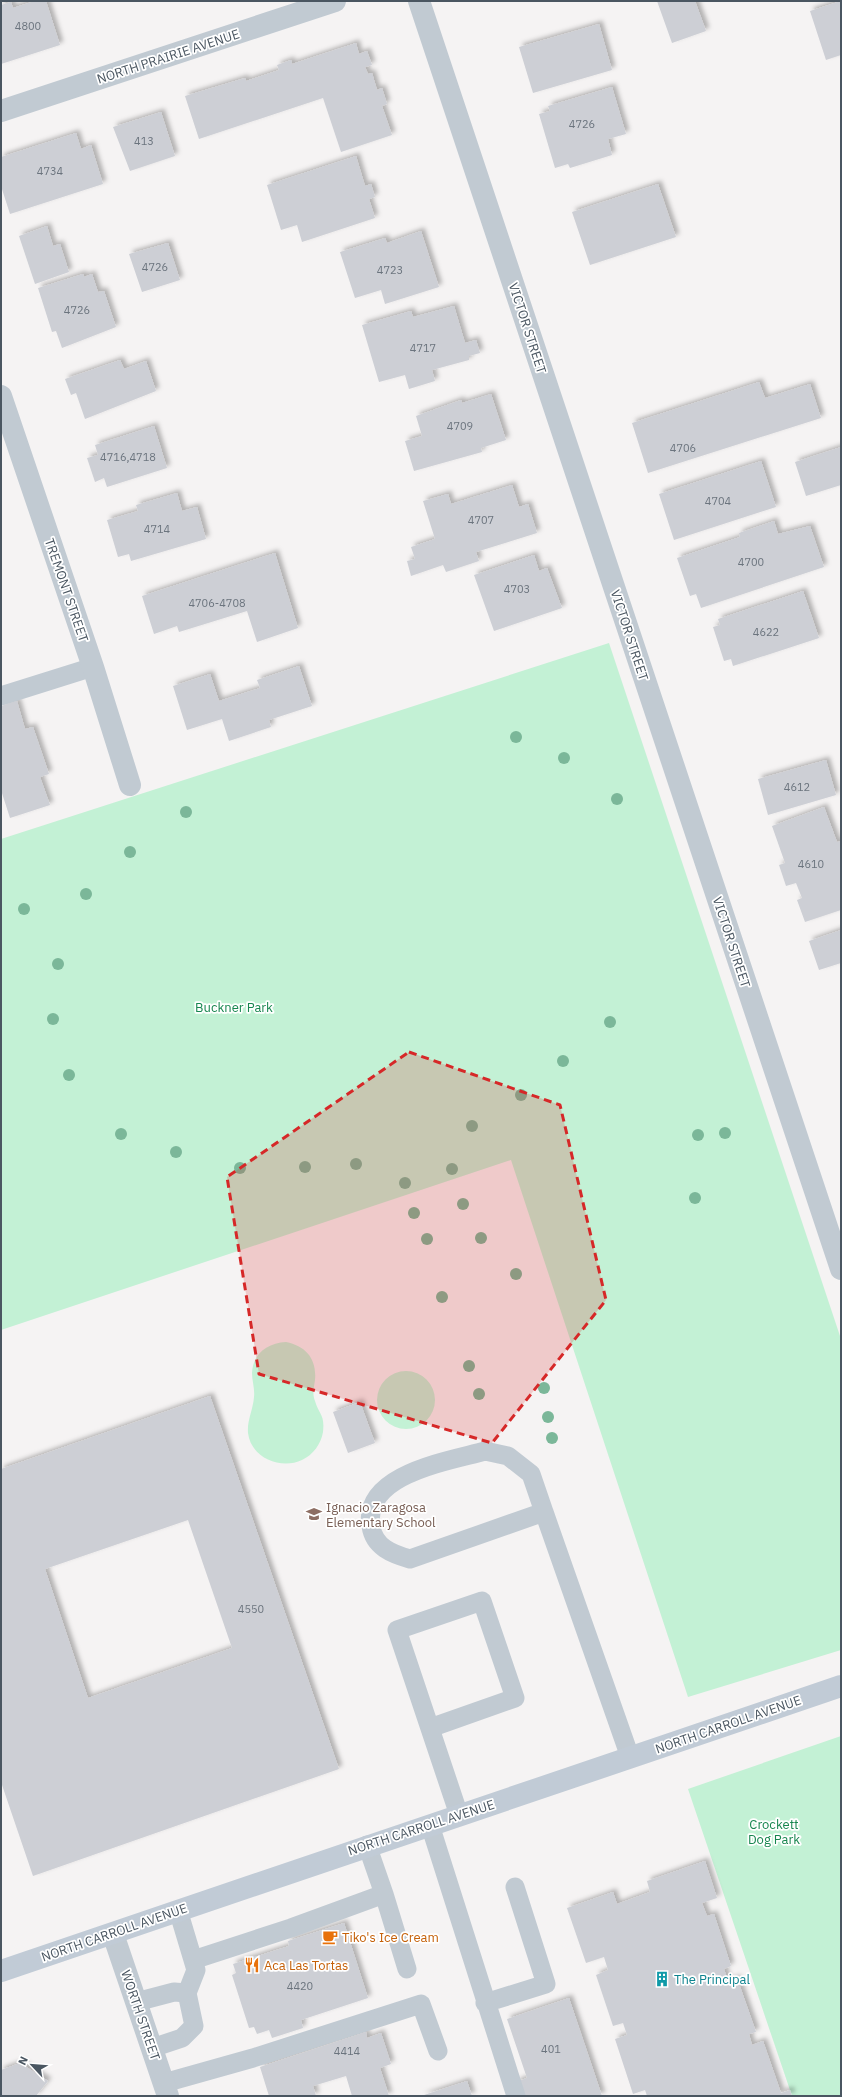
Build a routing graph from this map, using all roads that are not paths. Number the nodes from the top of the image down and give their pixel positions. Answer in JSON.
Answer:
{"nodes":[{"id":1,"x":335,"y":1,"type":"edge"},
{"id":2,"x":420,"y":1,"type":"edge"},
{"id":3,"x":1,"y":110,"type":"edge"},
{"id":4,"x":1,"y":396,"type":"edge"},
{"id":5,"x":93,"y":667,"type":"junction"},
{"id":6,"x":1,"y":696,"type":"edge"},
{"id":7,"x":130,"y":785,"type":"dead end"},
{"id":8,"x":841,"y":1269,"type":"edge"},
{"id":9,"x":544,"y":1512,"type":"junction"},
{"id":10,"x":841,"y":1686,"type":"edge"},
{"id":11,"x":430,"y":1728,"type":"junction"},
{"id":12,"x":630,"y":1756,"type":"junction"},
{"id":13,"x":459,"y":1815,"type":"junction"},
{"id":14,"x":430,"y":1825,"type":"junction"},
{"id":15,"x":367,"y":1845,"type":"junction"},
{"id":16,"x":515,"y":1887,"type":"dead end"},
{"id":17,"x":384,"y":1894,"type":"junction"},
{"id":18,"x":178,"y":1910,"type":"junction"},
{"id":19,"x":113,"y":1934,"type":"junction"},
{"id":20,"x":193,"y":1960,"type":"junction"},
{"id":21,"x":407,"y":1969,"type":"dead end"},
{"id":22,"x":1,"y":1970,"type":"edge"},
{"id":23,"x":187,"y":1993,"type":"junction"},
{"id":24,"x":136,"y":2002,"type":"junction"},
{"id":25,"x":485,"y":2003,"type":"junction"},
{"id":26,"x":152,"y":2048,"type":"junction"},
{"id":27,"x":438,"y":2051,"type":"dead end"},
{"id":28,"x":166,"y":2090,"type":"edge"},
{"id":29,"x":516,"y":2096,"type":"edge"}],
"edges":[{"from":1,"to":3,"type":"street","name":"NORTH PRAIRIE AVENUE"},
{"from":2,"to":8,"type":"street","name":"VICTOR STREET"},
{"from":4,"to":5,"type":"street","name":"TREMONT STREET"},
{"from":5,"to":6,"type":"lane"},
{"from":5,"to":7,"type":"street","name":"TREMONT STREET"},
{"from":9,"to":9,"type":"lane"},
{"from":9,"to":12,"type":"lane"},
{"from":10,"to":12,"type":"street","name":"NORTH CARROLL AVENUE"},
{"from":11,"to":11,"type":"lane"},
{"from":11,"to":13,"type":"lane"},
{"from":12,"to":13,"type":"street","name":"NORTH CARROLL AVENUE"},
{"from":13,"to":14,"type":"street","name":"NORTH CARROLL AVENUE"},
{"from":14,"to":15,"type":"street","name":"NORTH CARROLL AVENUE"},
{"from":14,"to":25,"type":"lane"},
{"from":15,"to":17,"type":"lane"},
{"from":15,"to":18,"type":"street","name":"NORTH CARROLL AVENUE"},
{"from":16,"to":25,"type":"lane"},
{"from":17,"to":20,"type":"lane"},
{"from":17,"to":21,"type":"lane"},
{"from":18,"to":19,"type":"street","name":"NORTH CARROLL AVENUE"},
{"from":18,"to":20,"type":"lane"},
{"from":19,"to":22,"type":"street","name":"NORTH CARROLL AVENUE"},
{"from":19,"to":24,"type":"street","name":"WORTH STREET"},
{"from":20,"to":23,"type":"lane"},
{"from":23,"to":24,"type":"lane"},
{"from":23,"to":26,"type":"lane"},
{"from":24,"to":26,"type":"street","name":"WORTH STREET"},
{"from":25,"to":29,"type":"lane"},
{"from":26,"to":28,"type":"street","name":"WORTH STREET"},
{"from":27,"to":28,"type":"lane"}]}
